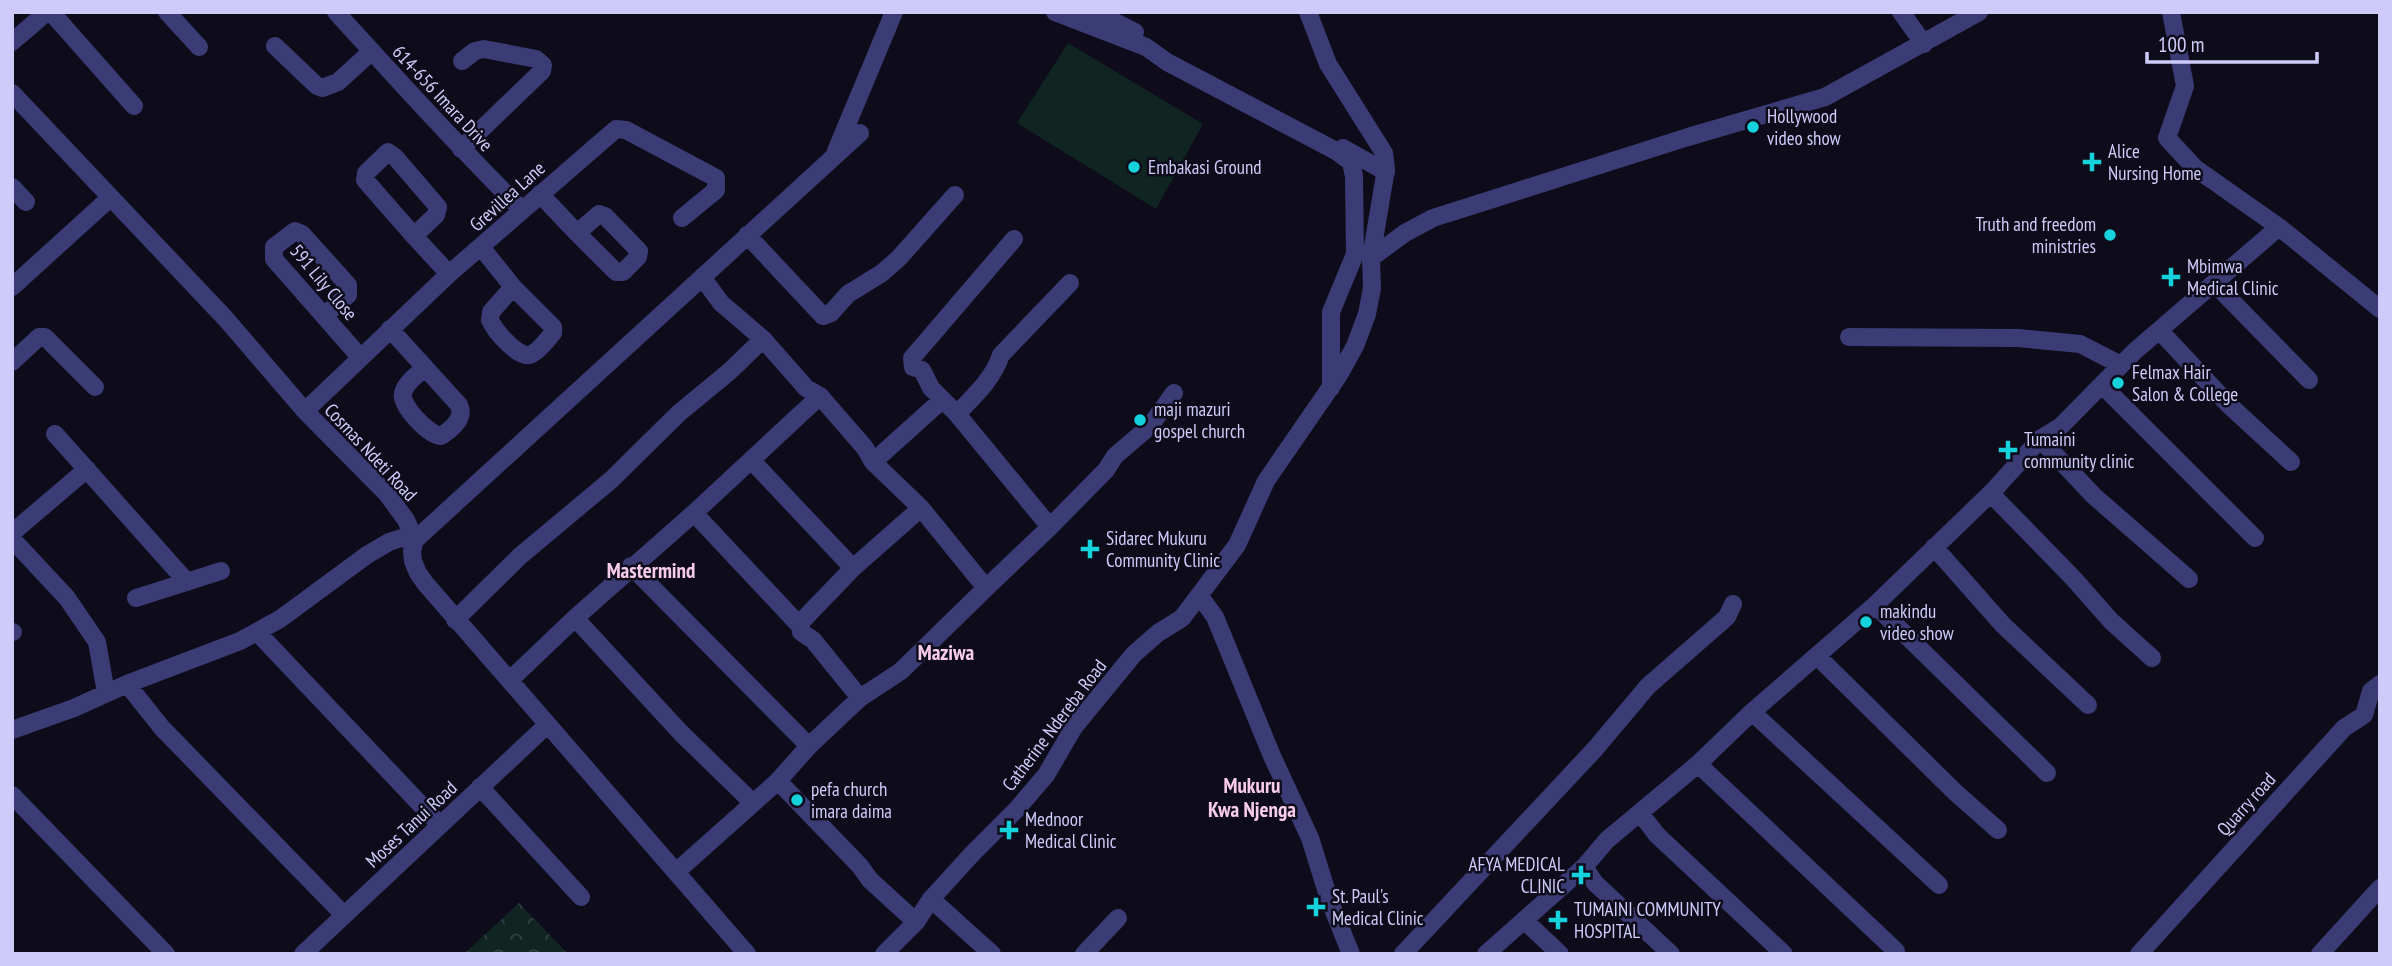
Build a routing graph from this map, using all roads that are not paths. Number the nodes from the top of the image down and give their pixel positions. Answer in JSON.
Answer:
{"nodes":[{"id":1,"x":49,"y":12,"type":"edge"},
{"id":2,"x":167,"y":12,"type":"edge"},
{"id":3,"x":336,"y":12,"type":"edge"},
{"id":4,"x":894,"y":12,"type":"edge"},
{"id":5,"x":1055,"y":12,"type":"edge"},
{"id":6,"x":1095,"y":12,"type":"edge"},
{"id":7,"x":1308,"y":12,"type":"edge"},
{"id":8,"x":1901,"y":12,"type":"edge"},
{"id":9,"x":1979,"y":12,"type":"edge"},
{"id":10,"x":2171,"y":12,"type":"edge"},
{"id":11,"x":12,"y":41,"type":"edge"},
{"id":12,"x":1924,"y":44,"type":"junction"},
{"id":13,"x":275,"y":46,"type":"dead end"},
{"id":14,"x":199,"y":47,"type":"dead end"},
{"id":15,"x":372,"y":51,"type":"junction"},
{"id":16,"x":466,"y":59,"type":"dead end"},
{"id":17,"x":12,"y":93,"type":"edge"},
{"id":18,"x":134,"y":106,"type":"dead end"},
{"id":19,"x":860,"y":133,"type":"dead end"},
{"id":20,"x":461,"y":149,"type":"junction"},
{"id":21,"x":834,"y":156,"type":"junction"},
{"id":22,"x":1386,"y":172,"type":"junction"},
{"id":23,"x":12,"y":187,"type":"edge"},
{"id":24,"x":540,"y":194,"type":"junction"},
{"id":25,"x":955,"y":195,"type":"dead end"},
{"id":26,"x":110,"y":198,"type":"junction"},
{"id":27,"x":26,"y":202,"type":"dead end"},
{"id":28,"x":522,"y":210,"type":"junction"},
{"id":29,"x":682,"y":218,"type":"dead end"},
{"id":30,"x":2279,"y":227,"type":"junction"},
{"id":31,"x":577,"y":233,"type":"dead end"},
{"id":32,"x":747,"y":235,"type":"junction"},
{"id":33,"x":414,"y":236,"type":"junction"},
{"id":34,"x":1014,"y":239,"type":"dead end"},
{"id":35,"x":481,"y":247,"type":"junction"},
{"id":36,"x":1371,"y":258,"type":"junction"},
{"id":37,"x":449,"y":274,"type":"junction"},
{"id":38,"x":702,"y":276,"type":"junction"},
{"id":39,"x":1070,"y":283,"type":"dead end"},
{"id":40,"x":2215,"y":284,"type":"junction"},
{"id":41,"x":513,"y":286,"type":"dead end"},
{"id":42,"x":12,"y":287,"type":"edge"},
{"id":43,"x":2380,"y":309,"type":"edge"},
{"id":44,"x":324,"y":316,"type":"junction"},
{"id":45,"x":390,"y":329,"type":"junction"},
{"id":46,"x":2160,"y":331,"type":"junction"},
{"id":47,"x":1849,"y":337,"type":"dead end"},
{"id":48,"x":763,"y":339,"type":"junction"},
{"id":49,"x":360,"y":357,"type":"junction"},
{"id":50,"x":12,"y":362,"type":"edge"},
{"id":51,"x":2121,"y":365,"type":"junction"},
{"id":52,"x":425,"y":368,"type":"dead end"},
{"id":53,"x":2309,"y":380,"type":"dead end"},
{"id":54,"x":2102,"y":385,"type":"junction"},
{"id":55,"x":95,"y":387,"type":"dead end"},
{"id":56,"x":1331,"y":388,"type":"junction"},
{"id":57,"x":1174,"y":393,"type":"dead end"},
{"id":58,"x":820,"y":396,"type":"junction"},
{"id":59,"x":942,"y":400,"type":"junction"},
{"id":60,"x":305,"y":411,"type":"junction"},
{"id":61,"x":957,"y":414,"type":"junction"},
{"id":62,"x":55,"y":434,"type":"dead end"},
{"id":63,"x":2040,"y":439,"type":"junction"},
{"id":64,"x":751,"y":460,"type":"junction"},
{"id":65,"x":873,"y":462,"type":"junction"},
{"id":66,"x":2291,"y":462,"type":"dead end"},
{"id":67,"x":87,"y":469,"type":"junction"},
{"id":68,"x":1993,"y":491,"type":"junction"},
{"id":69,"x":921,"y":508,"type":"junction"},
{"id":70,"x":694,"y":513,"type":"junction"},
{"id":71,"x":1050,"y":527,"type":"junction"},
{"id":72,"x":12,"y":533,"type":"edge"},
{"id":73,"x":2255,"y":538,"type":"dead end"},
{"id":74,"x":12,"y":539,"type":"edge"},
{"id":75,"x":415,"y":540,"type":"junction"},
{"id":76,"x":1934,"y":547,"type":"junction"},
{"id":77,"x":631,"y":566,"type":"junction"},
{"id":78,"x":853,"y":568,"type":"junction"},
{"id":79,"x":222,"y":570,"type":"dead end"},
{"id":80,"x":2189,"y":579,"type":"dead end"},
{"id":81,"x":187,"y":582,"type":"junction"},
{"id":82,"x":986,"y":589,"type":"junction"},
{"id":83,"x":1199,"y":595,"type":"junction"},
{"id":84,"x":136,"y":598,"type":"dead end"},
{"id":85,"x":1733,"y":604,"type":"dead end"},
{"id":86,"x":1875,"y":605,"type":"junction"},
{"id":87,"x":575,"y":618,"type":"junction"},
{"id":88,"x":455,"y":620,"type":"junction"},
{"id":89,"x":801,"y":627,"type":"junction"},
{"id":90,"x":257,"y":632,"type":"junction"},
{"id":91,"x":1817,"y":656,"type":"junction"},
{"id":92,"x":2152,"y":658,"type":"dead end"},
{"id":93,"x":510,"y":680,"type":"junction"},
{"id":94,"x":127,"y":684,"type":"junction"},
{"id":95,"x":2377,"y":691,"type":"edge"},
{"id":96,"x":106,"y":693,"type":"junction"},
{"id":97,"x":860,"y":698,"type":"junction"},
{"id":98,"x":2088,"y":705,"type":"dead end"},
{"id":99,"x":1752,"y":712,"type":"junction"},
{"id":100,"x":547,"y":725,"type":"junction"},
{"id":101,"x":12,"y":730,"type":"edge"},
{"id":102,"x":809,"y":746,"type":"junction"},
{"id":103,"x":1698,"y":764,"type":"junction"},
{"id":104,"x":2047,"y":773,"type":"dead end"},
{"id":105,"x":778,"y":781,"type":"junction"},
{"id":106,"x":480,"y":788,"type":"junction"},
{"id":107,"x":12,"y":795,"type":"edge"},
{"id":108,"x":753,"y":803,"type":"junction"},
{"id":109,"x":1640,"y":813,"type":"junction"},
{"id":110,"x":440,"y":825,"type":"junction"},
{"id":111,"x":1998,"y":831,"type":"dead end"},
{"id":112,"x":1584,"y":867,"type":"junction"},
{"id":113,"x":676,"y":872,"type":"junction"},
{"id":114,"x":1939,"y":885,"type":"dead end"},
{"id":115,"x":2380,"y":888,"type":"edge"},
{"id":116,"x":581,"y":897,"type":"dead end"},
{"id":117,"x":931,"y":899,"type":"junction"},
{"id":118,"x":344,"y":915,"type":"junction"},
{"id":119,"x":1118,"y":918,"type":"dead end"},
{"id":120,"x":1524,"y":920,"type":"junction"},
{"id":121,"x":916,"y":922,"type":"junction"},
{"id":122,"x":1896,"y":951,"type":"dead end"},
{"id":123,"x":166,"y":954,"type":"edge"},
{"id":124,"x":303,"y":954,"type":"edge"},
{"id":125,"x":747,"y":954,"type":"edge"},
{"id":126,"x":884,"y":954,"type":"edge"},
{"id":127,"x":992,"y":954,"type":"edge"},
{"id":128,"x":1084,"y":954,"type":"edge"},
{"id":129,"x":1351,"y":954,"type":"edge"},
{"id":130,"x":1403,"y":954,"type":"edge"},
{"id":131,"x":1486,"y":954,"type":"edge"},
{"id":132,"x":1560,"y":954,"type":"edge"},
{"id":133,"x":1671,"y":954,"type":"edge"},
{"id":134,"x":1784,"y":954,"type":"edge"},
{"id":135,"x":2139,"y":954,"type":"edge"},
{"id":136,"x":2320,"y":954,"type":"edge"}],
"edges":[{"from":1,"to":11,"type":"street"},
{"from":1,"to":18,"type":"street"},
{"from":2,"to":14,"type":"street"},
{"from":3,"to":15,"type":"street","name":"614-656 Imara Drive"},
{"from":4,"to":21,"type":"street"},
{"from":5,"to":56,"type":"street"},
{"from":6,"to":22,"type":"street"},
{"from":7,"to":22,"type":"street"},
{"from":8,"to":12,"type":"street"},
{"from":9,"to":12,"type":"street"},
{"from":10,"to":30,"type":"street"},
{"from":12,"to":36,"type":"street"},
{"from":13,"to":15,"type":"street"},
{"from":15,"to":20,"type":"street","name":"614-656 Imara Drive"},
{"from":16,"to":20,"type":"street"},
{"from":17,"to":26,"type":"street","name":"Cosmas Ndeti Road"},
{"from":19,"to":21,"type":"street"},
{"from":20,"to":28,"type":"street","name":"614-656 Imara Drive"},
{"from":21,"to":32,"type":"street"},
{"from":22,"to":36,"type":"street","name":"Catherine Ndereba Road"},
{"from":23,"to":27,"type":"street"},
{"from":24,"to":28,"type":"street","name":"Grevillea Lane"},
{"from":24,"to":29,"type":"street","name":"Grevillea Lane"},
{"from":24,"to":31,"type":"street"},
{"from":25,"to":32,"type":"street"},
{"from":26,"to":42,"type":"street"},
{"from":26,"to":60,"type":"street","name":"Cosmas Ndeti Road"},
{"from":28,"to":35,"type":"street","name":"Grevillea Lane"},
{"from":30,"to":40,"type":"street"},
{"from":30,"to":43,"type":"street"},
{"from":32,"to":38,"type":"street"},
{"from":33,"to":33,"type":"street"},
{"from":33,"to":37,"type":"street"},
{"from":34,"to":59,"type":"street"},
{"from":35,"to":37,"type":"street","name":"Grevillea Lane"},
{"from":35,"to":41,"type":"street"},
{"from":36,"to":56,"type":"street","name":"Catherine Ndereba Road"},
{"from":37,"to":45,"type":"street","name":"Grevillea Lane"},
{"from":38,"to":48,"type":"street"},
{"from":38,"to":75,"type":"street"},
{"from":39,"to":61,"type":"street"},
{"from":40,"to":46,"type":"street"},
{"from":40,"to":53,"type":"street"},
{"from":44,"to":44,"type":"street","name":"591 Lily Close"},
{"from":44,"to":49,"type":"street","name":"591 Lily Close"},
{"from":45,"to":49,"type":"street","name":"Grevillea Lane"},
{"from":45,"to":52,"type":"street"},
{"from":46,"to":51,"type":"street"},
{"from":46,"to":66,"type":"street"},
{"from":47,"to":51,"type":"street"},
{"from":48,"to":58,"type":"street"},
{"from":48,"to":88,"type":"street"},
{"from":49,"to":60,"type":"street","name":"Grevillea Lane"},
{"from":50,"to":55,"type":"street"},
{"from":51,"to":54,"type":"street"},
{"from":54,"to":63,"type":"street"},
{"from":54,"to":73,"type":"street"},
{"from":56,"to":83,"type":"street","name":"Catherine Ndereba Road"},
{"from":57,"to":71,"type":"street"},
{"from":58,"to":64,"type":"street"},
{"from":58,"to":65,"type":"street"},
{"from":59,"to":61,"type":"street"},
{"from":59,"to":65,"type":"street"},
{"from":60,"to":75,"type":"street","name":"Cosmas Ndeti Road"},
{"from":61,"to":71,"type":"street"},
{"from":62,"to":67,"type":"street"},
{"from":63,"to":68,"type":"street"},
{"from":63,"to":80,"type":"street"},
{"from":64,"to":70,"type":"street"},
{"from":64,"to":78,"type":"street"},
{"from":65,"to":69,"type":"street"},
{"from":67,"to":72,"type":"street"},
{"from":67,"to":81,"type":"street"},
{"from":68,"to":76,"type":"street"},
{"from":68,"to":92,"type":"street"},
{"from":69,"to":78,"type":"street"},
{"from":69,"to":82,"type":"street"},
{"from":70,"to":77,"type":"street"},
{"from":70,"to":89,"type":"street"},
{"from":71,"to":82,"type":"street"},
{"from":74,"to":96,"type":"street"},
{"from":75,"to":88,"type":"street","name":"Cosmas Ndeti Road"},
{"from":75,"to":90,"type":"street"},
{"from":76,"to":86,"type":"street"},
{"from":76,"to":98,"type":"street"},
{"from":77,"to":87,"type":"street"},
{"from":77,"to":102,"type":"street"},
{"from":78,"to":89,"type":"street"},
{"from":79,"to":81,"type":"street"},
{"from":81,"to":84,"type":"street"},
{"from":82,"to":97,"type":"street"},
{"from":83,"to":117,"type":"street","name":"Catherine Ndereba Road"},
{"from":83,"to":129,"type":"street"},
{"from":85,"to":130,"type":"street"},
{"from":86,"to":91,"type":"street"},
{"from":86,"to":104,"type":"street"},
{"from":87,"to":93,"type":"street"},
{"from":87,"to":108,"type":"street"},
{"from":88,"to":93,"type":"street","name":"Cosmas Ndeti Road"},
{"from":89,"to":97,"type":"street"},
{"from":90,"to":94,"type":"street"},
{"from":90,"to":110,"type":"street"},
{"from":91,"to":99,"type":"street"},
{"from":91,"to":111,"type":"street"},
{"from":93,"to":100,"type":"street","name":"Cosmas Ndeti Road"},
{"from":94,"to":96,"type":"street"},
{"from":94,"to":118,"type":"street"},
{"from":95,"to":135,"type":"street","name":"Quarry road"},
{"from":96,"to":101,"type":"street"},
{"from":97,"to":102,"type":"street"},
{"from":99,"to":103,"type":"street"},
{"from":99,"to":114,"type":"street"},
{"from":100,"to":106,"type":"street","name":"Moses Tanui Road"},
{"from":100,"to":113,"type":"street","name":"Cosmas Ndeti Road"},
{"from":102,"to":105,"type":"street"},
{"from":103,"to":109,"type":"street"},
{"from":103,"to":122,"type":"street"},
{"from":105,"to":108,"type":"street"},
{"from":105,"to":121,"type":"street"},
{"from":106,"to":110,"type":"street","name":"Moses Tanui Road"},
{"from":106,"to":116,"type":"street"},
{"from":107,"to":123,"type":"street"},
{"from":108,"to":113,"type":"street"},
{"from":109,"to":112,"type":"street"},
{"from":109,"to":134,"type":"street"},
{"from":110,"to":118,"type":"street","name":"Moses Tanui Road"},
{"from":112,"to":120,"type":"street"},
{"from":112,"to":133,"type":"street"},
{"from":113,"to":125,"type":"street","name":"Cosmas Ndeti Road"},
{"from":115,"to":136,"type":"street"},
{"from":117,"to":121,"type":"street","name":"Catherine Ndereba Road"},
{"from":117,"to":127,"type":"street"},
{"from":118,"to":124,"type":"street","name":"Moses Tanui Road"},
{"from":119,"to":128,"type":"street"},
{"from":120,"to":131,"type":"street"},
{"from":120,"to":132,"type":"street"},
{"from":121,"to":126,"type":"street","name":"Catherine Ndereba Road"}]}
